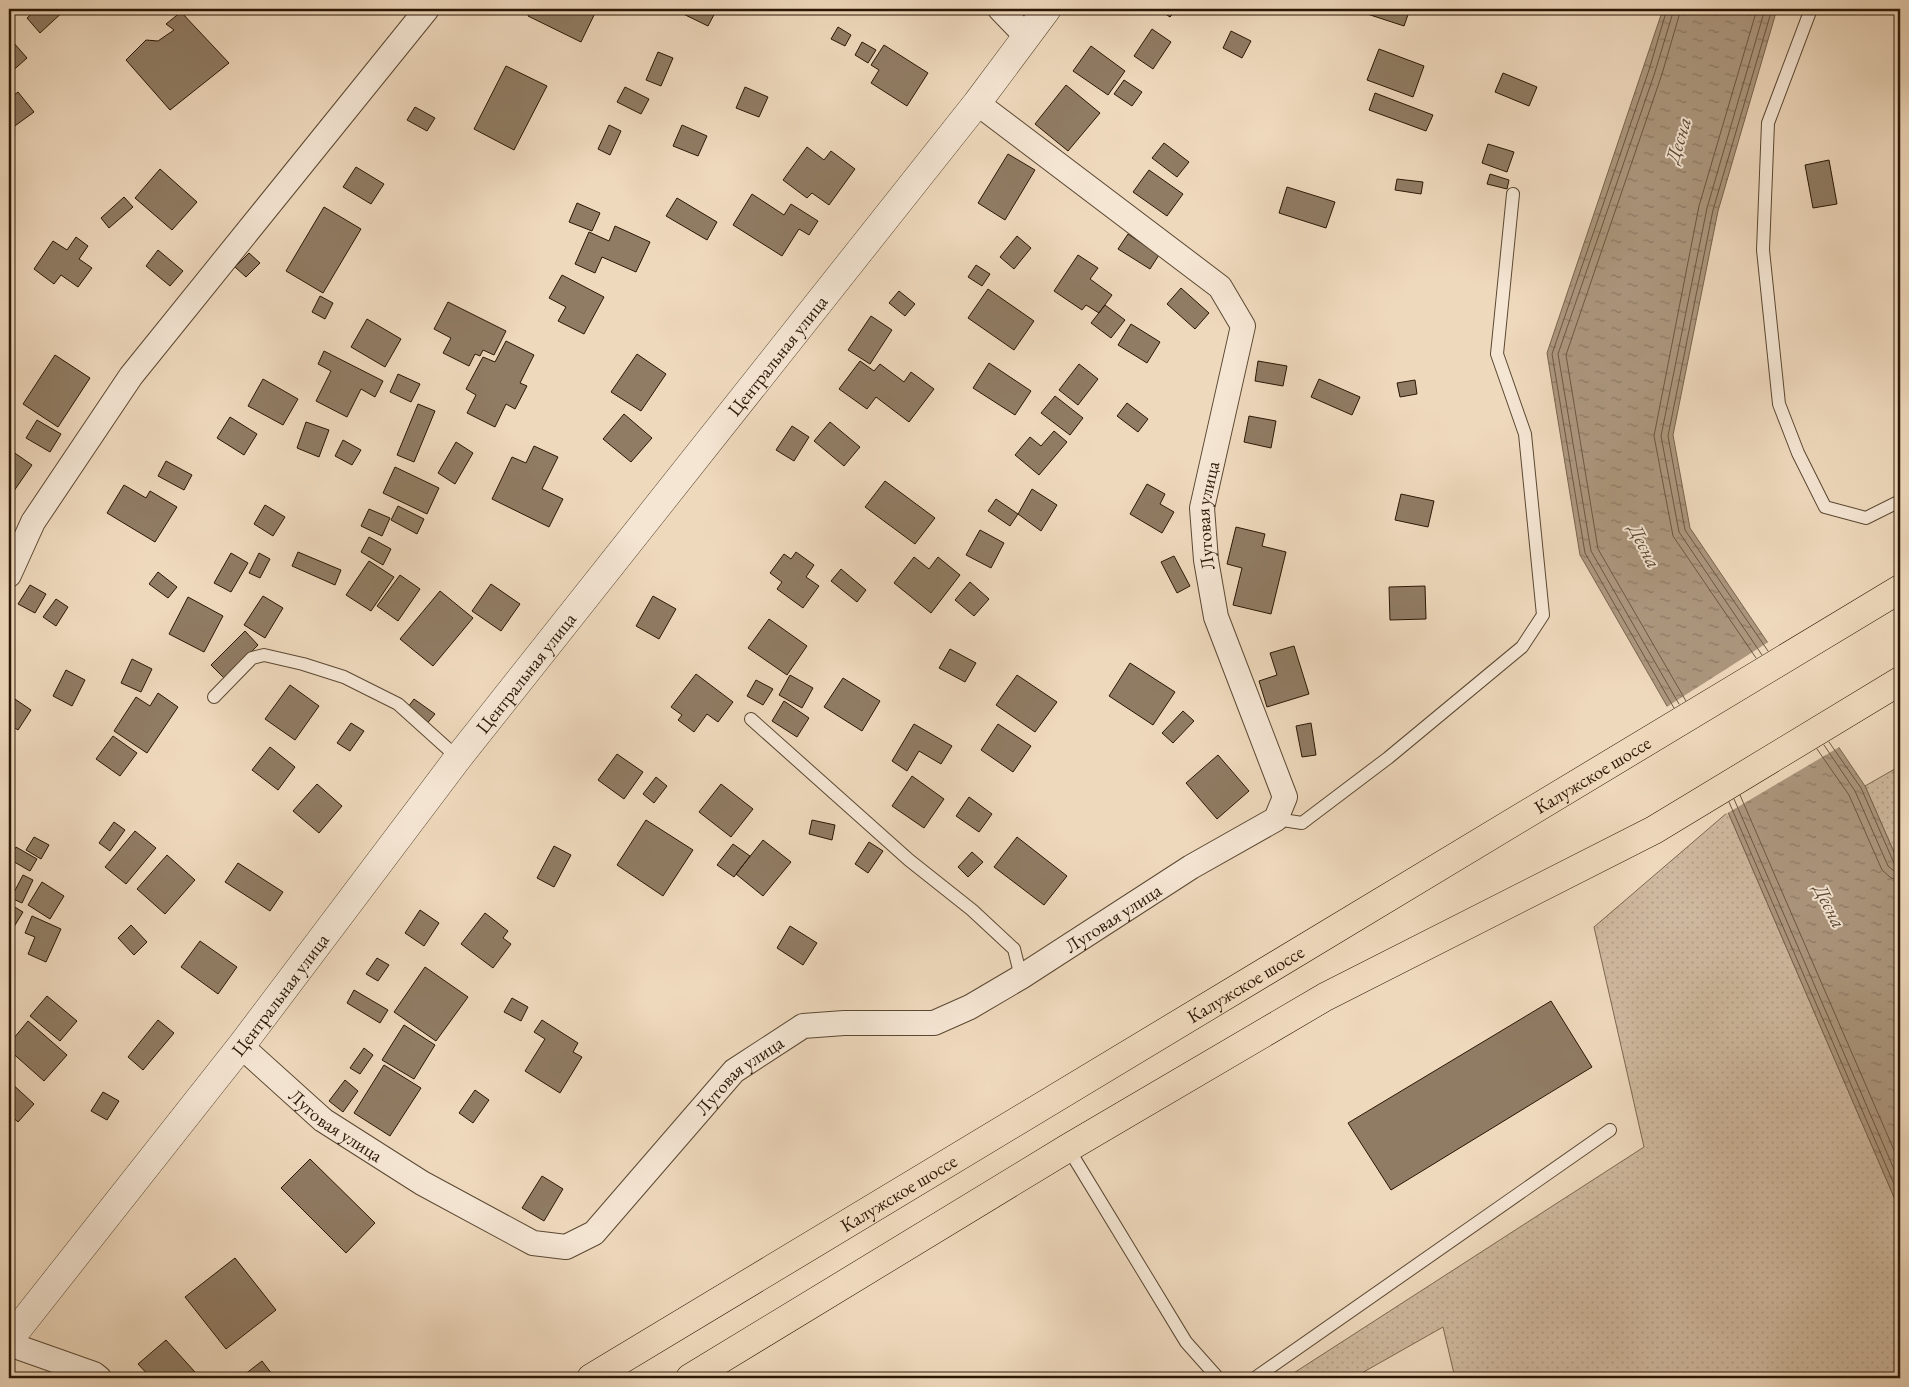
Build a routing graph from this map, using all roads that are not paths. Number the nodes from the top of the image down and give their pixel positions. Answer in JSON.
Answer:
{"nodes":[{"id":1,"x":427,"y":9,"type":"edge"},
{"id":2,"x":1000,"y":9,"type":"edge"},
{"id":3,"x":1047,"y":9,"type":"edge"},
{"id":4,"x":1812,"y":9,"type":"edge"},
{"id":5,"x":1026,"y":36,"type":"junction"},
{"id":6,"x":977,"y":103,"type":"junction"},
{"id":7,"x":1513,"y":194,"type":"dead end"},
{"id":8,"x":1900,"y":501,"type":"edge"},
{"id":9,"x":9,"y":575,"type":"edge"},
{"id":10,"x":1900,"y":589,"type":"edge"},
{"id":11,"x":1890,"y":688,"type":"edge"},
{"id":12,"x":214,"y":697,"type":"dead end"},
{"id":13,"x":751,"y":719,"type":"dead end"},
{"id":14,"x":458,"y":758,"type":"junction"},
{"id":15,"x":1276,"y":819,"type":"junction"},
{"id":16,"x":1021,"y":977,"type":"junction"},
{"id":17,"x":241,"y":1046,"type":"junction"},
{"id":18,"x":1610,"y":1130,"type":"dead end"},
{"id":19,"x":1068,"y":1148,"type":"junction"},
{"id":20,"x":9,"y":1340,"type":"edge"},
{"id":21,"x":9,"y":1344,"type":"edge"},
{"id":22,"x":99,"y":1378,"type":"edge"},
{"id":23,"x":591,"y":1378,"type":"edge"},
{"id":24,"x":690,"y":1378,"type":"edge"},
{"id":25,"x":1218,"y":1378,"type":"edge"},
{"id":26,"x":1255,"y":1378,"type":"edge"}],
"edges":[{"from":1,"to":9,"type":"street"},
{"from":2,"to":5,"type":"street"},
{"from":3,"to":5,"type":"street","name":"Центральная улица"},
{"from":4,"to":8,"type":"lane"},
{"from":5,"to":6,"type":"street","name":"Центральная улица"},
{"from":6,"to":14,"type":"street","name":"Центральная улица"},
{"from":6,"to":15,"type":"street","name":"Луговая улица"},
{"from":7,"to":15,"type":"lane"},
{"from":10,"to":23,"type":"highway","name":"Калужское шоссе"},
{"from":11,"to":19,"type":"highway"},
{"from":12,"to":14,"type":"lane"},
{"from":13,"to":16,"type":"lane"},
{"from":14,"to":17,"type":"street","name":"Центральная улица"},
{"from":15,"to":16,"type":"street","name":"Луговая улица"},
{"from":16,"to":17,"type":"street","name":"Луговая улица"},
{"from":17,"to":20,"type":"street","name":"Центральная улица"},
{"from":18,"to":26,"type":"lane"},
{"from":19,"to":24,"type":"highway"},
{"from":19,"to":25,"type":"lane"},
{"from":21,"to":22,"type":"street"}]}
